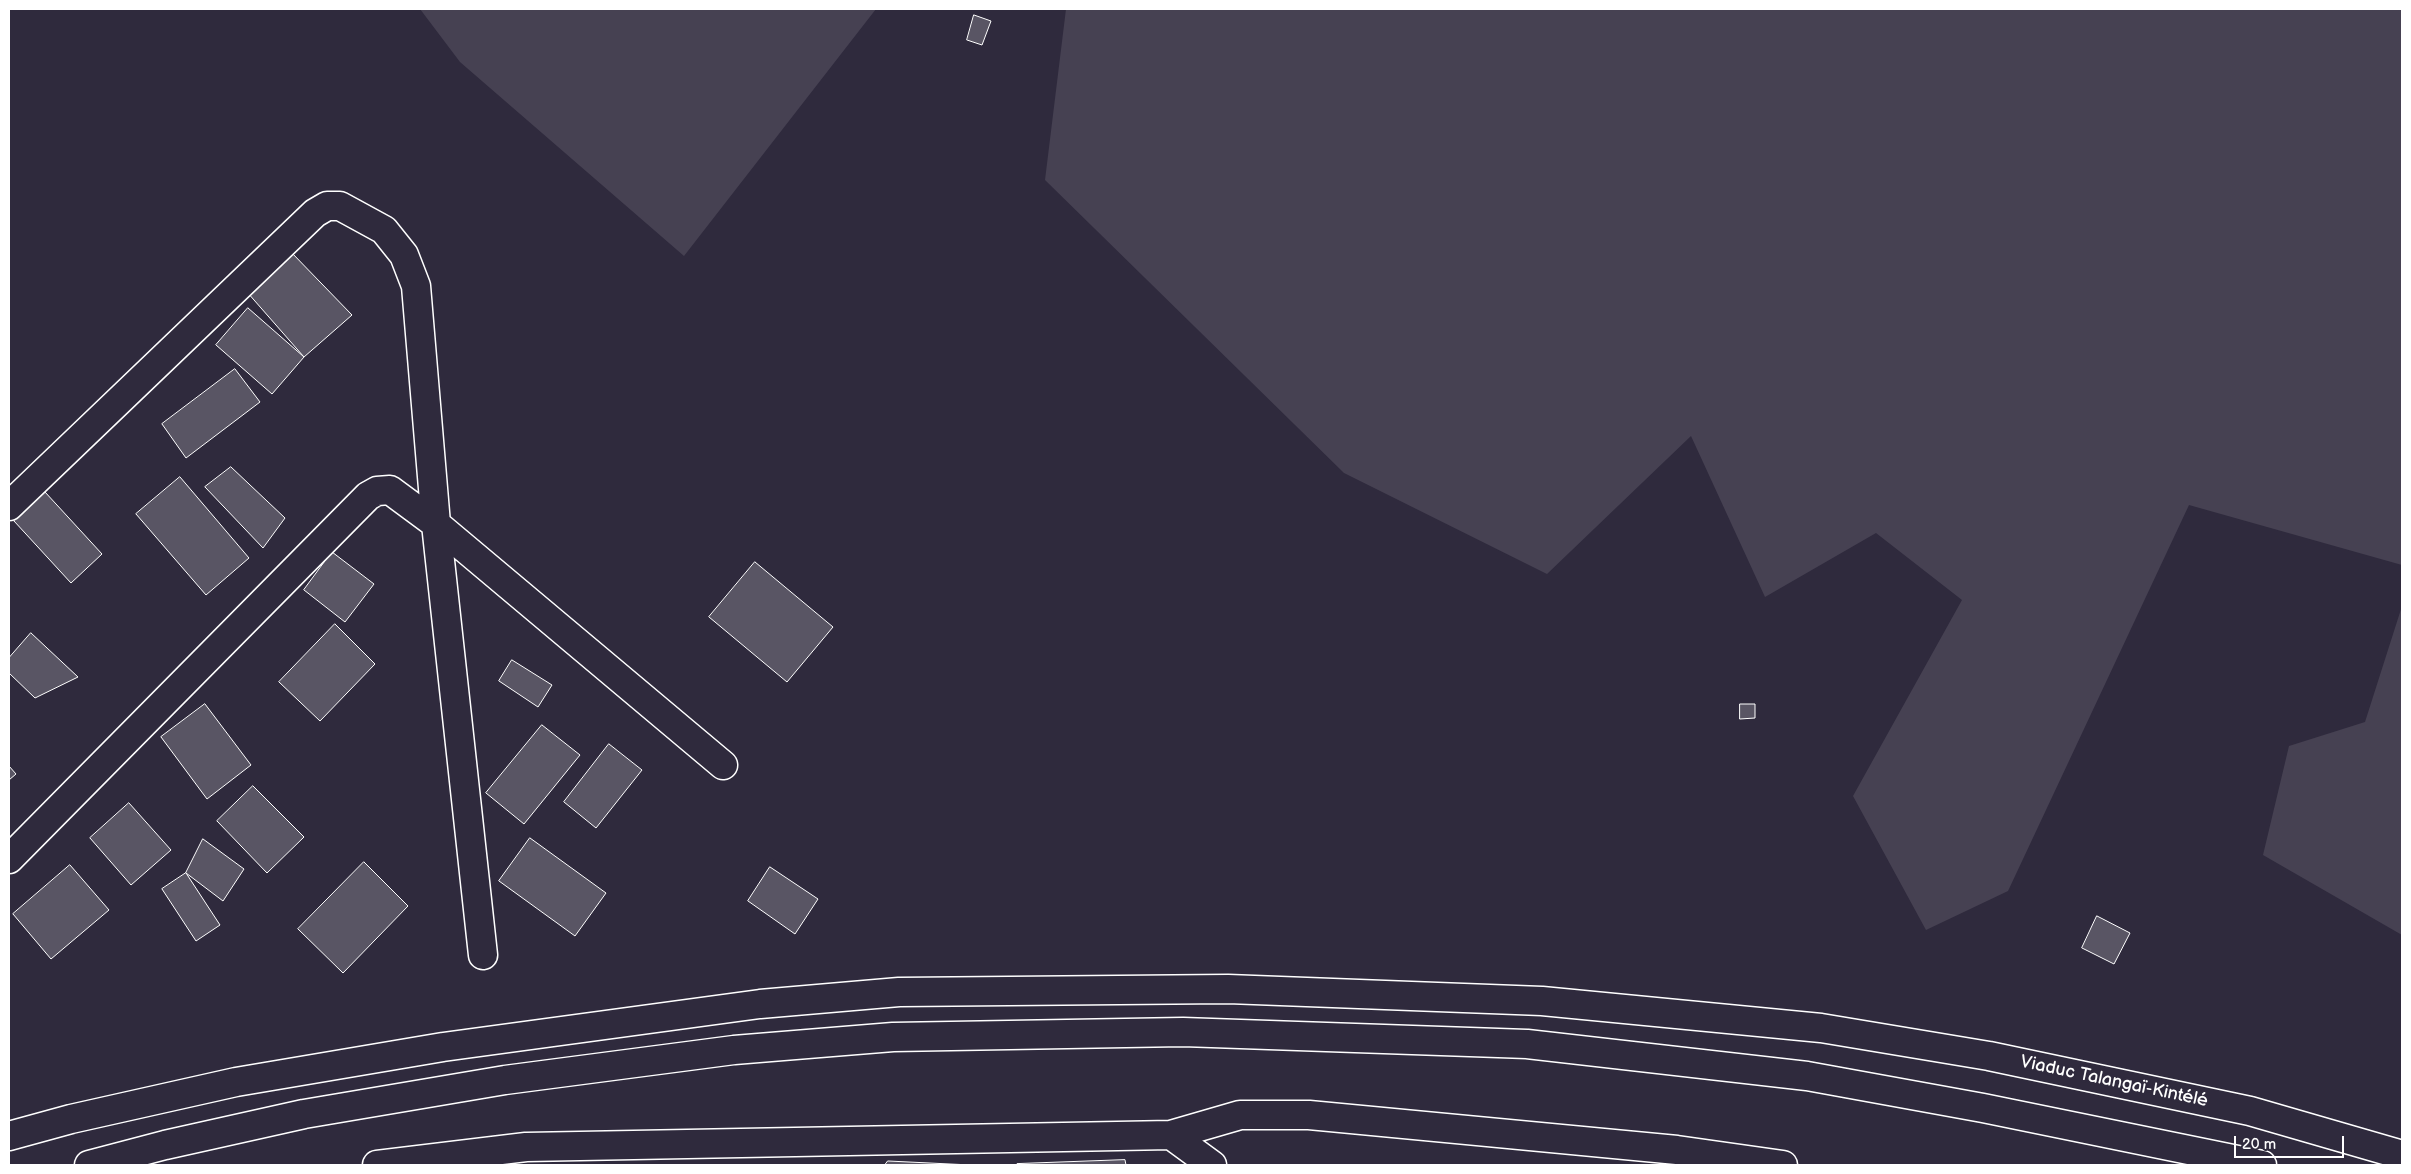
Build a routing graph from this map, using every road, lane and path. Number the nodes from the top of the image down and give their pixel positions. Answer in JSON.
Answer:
{"nodes":[{"id":1,"x":9,"y":506,"type":"edge"},
{"id":2,"x":436,"y":524,"type":"junction"},
{"id":3,"x":723,"y":766,"type":"dead end"},
{"id":4,"x":9,"y":859,"type":"edge"},
{"id":5,"x":483,"y":955,"type":"dead end"},
{"id":6,"x":1171,"y":1135,"type":"junction"},
{"id":7,"x":9,"y":1136,"type":"edge"},
{"id":8,"x":628,"y":1146,"type":"junction"},
{"id":9,"x":2402,"y":1155,"type":"edge"},
{"id":10,"x":524,"y":1156,"type":"edge"},
{"id":11,"x":1734,"y":1162,"type":"edge"},
{"id":12,"x":385,"y":1164,"type":"edge"},
{"id":13,"x":89,"y":1165,"type":"edge"},
{"id":14,"x":650,"y":1165,"type":"edge"},
{"id":15,"x":1212,"y":1165,"type":"edge"},
{"id":16,"x":1783,"y":1165,"type":"edge"},
{"id":17,"x":2262,"y":1165,"type":"edge"}],
"edges":[{"from":1,"to":2,"type":"main road"},
{"from":2,"to":3,"type":"main road"},
{"from":2,"to":4,"type":"main road"},
{"from":2,"to":5,"type":"main road"},
{"from":6,"to":8,"type":"main road"},
{"from":6,"to":11,"type":"main road"},
{"from":6,"to":15,"type":"main road"},
{"from":7,"to":9,"type":"main road","name":"Viaduc Talangaï-Kintélé"},
{"from":8,"to":10,"type":"main road"},
{"from":8,"to":14,"type":"main road"},
{"from":10,"to":12,"type":"main road"},
{"from":11,"to":16,"type":"main road"},
{"from":13,"to":17,"type":"main road"}]}
